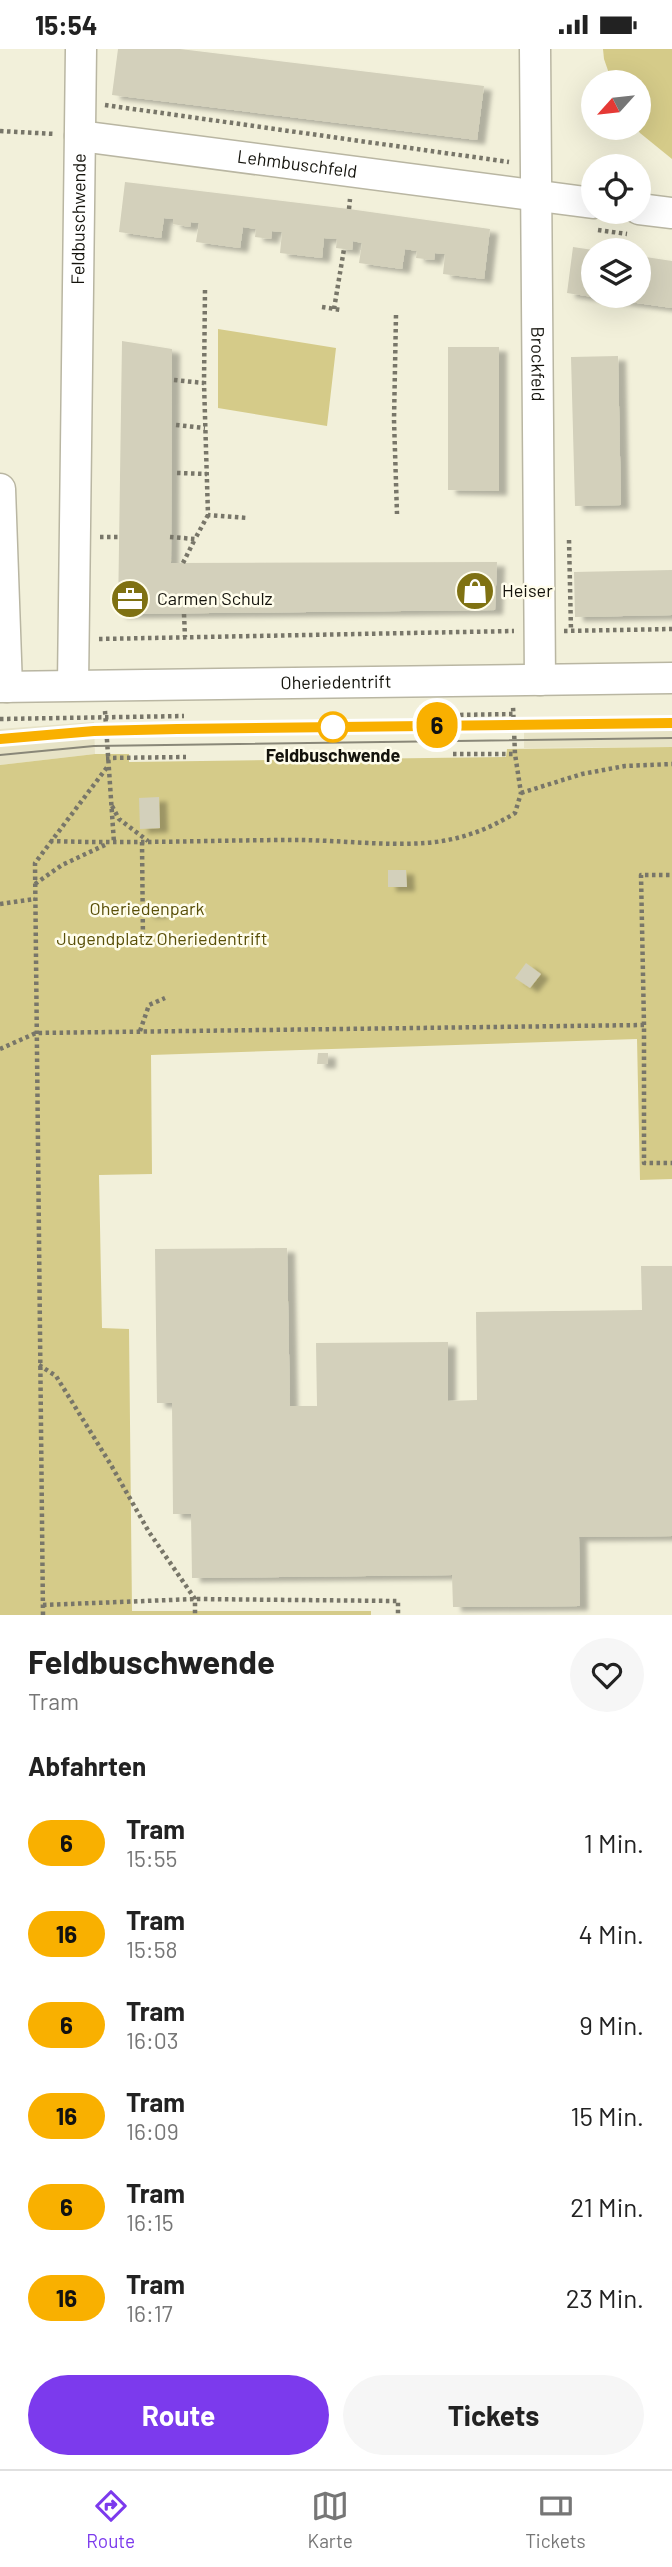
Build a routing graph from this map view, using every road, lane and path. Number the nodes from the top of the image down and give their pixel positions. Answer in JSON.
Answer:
{"nodes":[{"id":1,"x":81,"y":49,"type":"edge"},
{"id":2,"x":535,"y":49,"type":"edge"},
{"id":3,"x":80,"y":101,"type":"junction"},
{"id":4,"x":0,"y":131,"type":"edge"},
{"id":5,"x":80,"y":136,"type":"junction"},
{"id":6,"x":535,"y":166,"type":"junction"},
{"id":7,"x":535,"y":195,"type":"junction"},
{"id":8,"x":350,"y":199,"type":"dead end"},
{"id":9,"x":581,"y":201,"type":"edge"},
{"id":10,"x":349,"y":209,"type":"dead end"},
{"id":11,"x":651,"y":210,"type":"edge"},
{"id":12,"x":672,"y":213,"type":"edge"},
{"id":13,"x":344,"y":249,"type":"dead end"},
{"id":14,"x":205,"y":290,"type":"dead end"},
{"id":15,"x":322,"y":307,"type":"dead end"},
{"id":16,"x":334,"y":309,"type":"junction"},
{"id":17,"x":341,"y":310,"type":"dead end"},
{"id":18,"x":396,"y":315,"type":"dead end"},
{"id":19,"x":174,"y":380,"type":"dead end"},
{"id":20,"x":204,"y":383,"type":"junction"},
{"id":21,"x":176,"y":425,"type":"dead end"},
{"id":22,"x":205,"y":428,"type":"junction"},
{"id":23,"x":177,"y":473,"type":"dead end"},
{"id":24,"x":207,"y":474,"type":"junction"},
{"id":25,"x":0,"y":489,"type":"edge"},
{"id":26,"x":397,"y":514,"type":"dead end"},
{"id":27,"x":208,"y":515,"type":"junction"},
{"id":28,"x":247,"y":518,"type":"dead end"},
{"id":29,"x":170,"y":537,"type":"dead end"},
{"id":30,"x":195,"y":539,"type":"junction"},
{"id":31,"x":183,"y":563,"type":"dead end"},
{"id":32,"x":184,"y":614,"type":"dead end"},
{"id":33,"x":672,"y":629,"type":"edge"},
{"id":34,"x":539,"y":632,"type":"junction"},
{"id":35,"x":185,"y":637,"type":"junction"},
{"id":36,"x":100,"y":639,"type":"dead end"},
{"id":37,"x":672,"y":678,"type":"edge"},
{"id":38,"x":540,"y":680,"type":"junction"},
{"id":39,"x":73,"y":685,"type":"junction"},
{"id":40,"x":4,"y":687,"type":"edge"},
{"id":41,"x":453,"y":715,"type":"dead end"},
{"id":42,"x":184,"y":716,"type":"dead end"},
{"id":43,"x":105,"y":717,"type":"junction"},
{"id":44,"x":0,"y":719,"type":"edge"},
{"id":45,"x":453,"y":754,"type":"dead end"},
{"id":46,"x":515,"y":754,"type":"junction"},
{"id":47,"x":186,"y":757,"type":"dead end"},
{"id":48,"x":106,"y":758,"type":"junction"},
{"id":49,"x":672,"y":764,"type":"edge"},
{"id":50,"x":108,"y":766,"type":"junction"},
{"id":51,"x":521,"y":793,"type":"junction"},
{"id":52,"x":111,"y":806,"type":"junction"},
{"id":53,"x":50,"y":841,"type":"junction"},
{"id":54,"x":142,"y":842,"type":"junction"},
{"id":55,"x":149,"y":842,"type":"junction"},
{"id":56,"x":111,"y":843,"type":"junction"},
{"id":57,"x":672,"y":875,"type":"edge"},
{"id":58,"x":35,"y":885,"type":"junction"},
{"id":59,"x":35,"y":899,"type":"junction"},
{"id":60,"x":0,"y":904,"type":"edge"},
{"id":61,"x":143,"y":942,"type":"dead end"},
{"id":62,"x":166,"y":998,"type":"dead end"},
{"id":63,"x":644,"y":1025,"type":"junction"},
{"id":64,"x":141,"y":1031,"type":"junction"},
{"id":65,"x":36,"y":1033,"type":"junction"},
{"id":66,"x":0,"y":1049,"type":"edge"},
{"id":67,"x":672,"y":1163,"type":"edge"},
{"id":68,"x":39,"y":1365,"type":"junction"},
{"id":69,"x":195,"y":1599,"type":"junction"},
{"id":70,"x":43,"y":1605,"type":"junction"},
{"id":71,"x":43,"y":1615,"type":"edge"},
{"id":72,"x":195,"y":1615,"type":"edge"},
{"id":73,"x":398,"y":1615,"type":"edge"}],
"edges":[{"from":1,"to":3,"type":"street","name":"Feldbuschwende"},
{"from":2,"to":6,"type":"street","name":"Brockfeld"},
{"from":3,"to":5,"type":"street","name":"Feldbuschwende"},
{"from":3,"to":6,"type":"path"},
{"from":4,"to":5,"type":"path"},
{"from":5,"to":7,"type":"street","name":"Lehmbuschfeld"},
{"from":5,"to":39,"type":"street","name":"Feldbuschwende"},
{"from":6,"to":7,"type":"street","name":"Brockfeld"},
{"from":7,"to":9,"type":"street","name":"Lehmbuschfeld"},
{"from":7,"to":34,"type":"street","name":"Brockfeld"},
{"from":8,"to":10,"type":"path"},
{"from":11,"to":12,"type":"street"},
{"from":13,"to":16,"type":"path"},
{"from":14,"to":20,"type":"path"},
{"from":15,"to":16,"type":"path"},
{"from":16,"to":17,"type":"path"},
{"from":18,"to":26,"type":"path"},
{"from":19,"to":20,"type":"path"},
{"from":20,"to":22,"type":"path"},
{"from":21,"to":22,"type":"path"},
{"from":22,"to":24,"type":"path"},
{"from":23,"to":24,"type":"path"},
{"from":24,"to":27,"type":"path"},
{"from":25,"to":40,"type":"street"},
{"from":27,"to":28,"type":"path"},
{"from":27,"to":30,"type":"path"},
{"from":29,"to":30,"type":"path"},
{"from":30,"to":31,"type":"path"},
{"from":32,"to":35,"type":"path"},
{"from":33,"to":34,"type":"path"},
{"from":34,"to":35,"type":"path"},
{"from":34,"to":38,"type":"street","name":"Brockfeld"},
{"from":35,"to":36,"type":"path"},
{"from":37,"to":38,"type":"street","name":"Oheriedentrift"},
{"from":38,"to":39,"type":"street","name":"Oheriedentrift"},
{"from":39,"to":40,"type":"street","name":"Oheriedentrift"},
{"from":41,"to":46,"type":"path"},
{"from":42,"to":43,"type":"path"},
{"from":43,"to":44,"type":"path"},
{"from":43,"to":48,"type":"path"},
{"from":45,"to":46,"type":"path"},
{"from":46,"to":51,"type":"path"},
{"from":47,"to":48,"type":"path"},
{"from":48,"to":50,"type":"path"},
{"from":49,"to":51,"type":"path"},
{"from":50,"to":52,"type":"path"},
{"from":50,"to":53,"type":"path"},
{"from":51,"to":55,"type":"path"},
{"from":52,"to":55,"type":"path"},
{"from":52,"to":56,"type":"path"},
{"from":53,"to":56,"type":"path"},
{"from":53,"to":58,"type":"path"},
{"from":54,"to":55,"type":"path"},
{"from":54,"to":56,"type":"path"},
{"from":54,"to":61,"type":"path"},
{"from":56,"to":58,"type":"path"},
{"from":57,"to":63,"type":"path"},
{"from":58,"to":59,"type":"path"},
{"from":59,"to":60,"type":"path"},
{"from":59,"to":65,"type":"path"},
{"from":62,"to":64,"type":"path"},
{"from":63,"to":64,"type":"path"},
{"from":63,"to":67,"type":"path"},
{"from":64,"to":65,"type":"path"},
{"from":65,"to":66,"type":"path"},
{"from":65,"to":68,"type":"path"},
{"from":68,"to":69,"type":"path"},
{"from":68,"to":70,"type":"path"},
{"from":69,"to":70,"type":"path"},
{"from":69,"to":72,"type":"path"},
{"from":69,"to":73,"type":"path"},
{"from":70,"to":71,"type":"path"}]}
